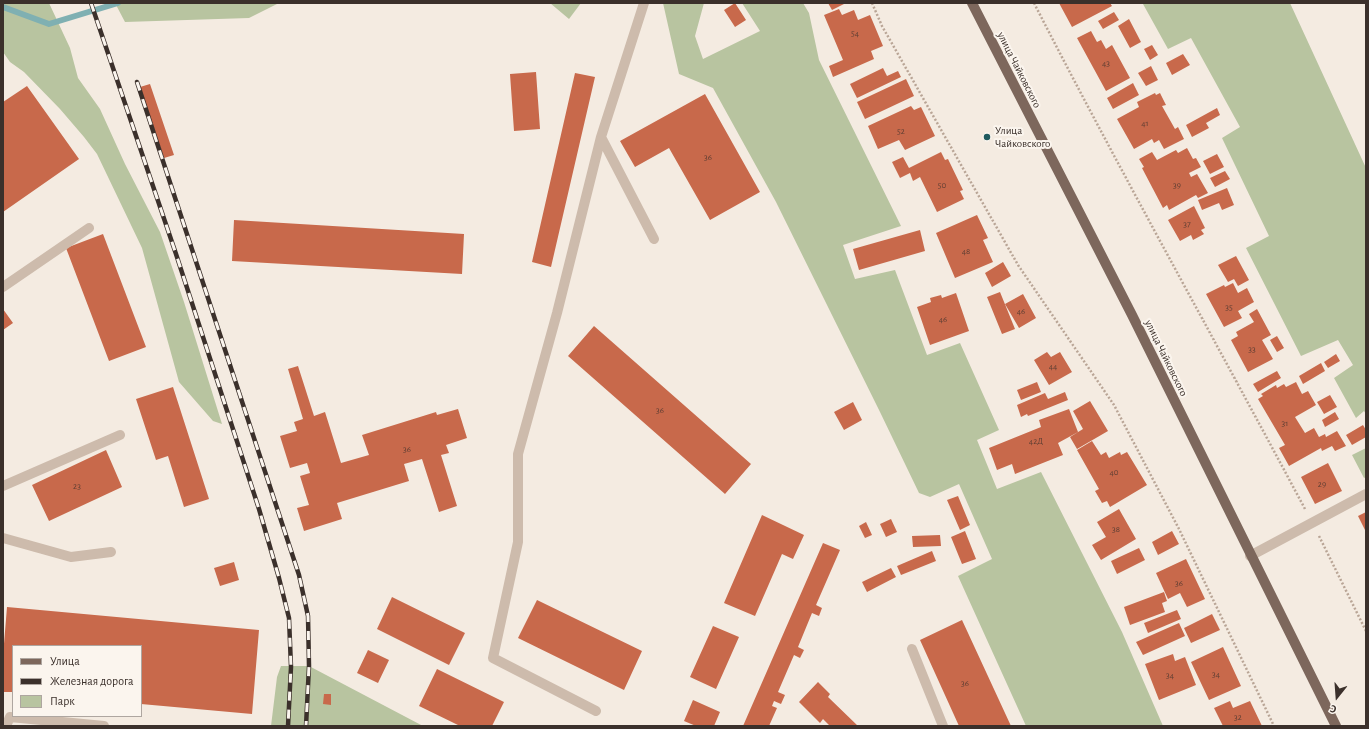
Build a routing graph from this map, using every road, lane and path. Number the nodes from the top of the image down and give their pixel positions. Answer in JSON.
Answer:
{"nodes":[{"id":1,"x":644,"y":3,"type":"edge"},
{"id":2,"x":872,"y":3,"type":"edge"},
{"id":3,"x":972,"y":3,"type":"edge"},
{"id":4,"x":1034,"y":3,"type":"edge"},
{"id":5,"x":601,"y":137,"type":"junction"},
{"id":6,"x":89,"y":228,"type":"dead end"},
{"id":7,"x":654,"y":240,"type":"dead end"},
{"id":8,"x":3,"y":287,"type":"edge"},
{"id":9,"x":120,"y":435,"type":"dead end"},
{"id":10,"x":3,"y":486,"type":"edge"},
{"id":11,"x":1366,"y":494,"type":"edge"},
{"id":12,"x":1312,"y":522,"type":"junction"},
{"id":13,"x":3,"y":538,"type":"edge"},
{"id":14,"x":111,"y":552,"type":"dead end"},
{"id":15,"x":1250,"y":556,"type":"junction"},
{"id":16,"x":1366,"y":631,"type":"edge"},
{"id":17,"x":912,"y":648,"type":"dead end"},
{"id":18,"x":596,"y":711,"type":"dead end"},
{"id":19,"x":55,"y":721,"type":"junction"},
{"id":20,"x":6,"y":726,"type":"edge"},
{"id":21,"x":67,"y":726,"type":"edge"},
{"id":22,"x":104,"y":726,"type":"edge"},
{"id":23,"x":942,"y":726,"type":"edge"},
{"id":24,"x":1274,"y":726,"type":"edge"},
{"id":25,"x":1336,"y":726,"type":"edge"}],
"edges":[{"from":1,"to":5,"type":"lane"},
{"from":2,"to":24,"type":"path"},
{"from":3,"to":15,"type":"main road","name":"улица Чайковского"},
{"from":4,"to":12,"type":"path"},
{"from":5,"to":7,"type":"lane"},
{"from":5,"to":18,"type":"lane"},
{"from":6,"to":8,"type":"lane"},
{"from":9,"to":10,"type":"lane"},
{"from":11,"to":12,"type":"lane"},
{"from":12,"to":15,"type":"lane"},
{"from":12,"to":16,"type":"path"},
{"from":13,"to":14,"type":"lane"},
{"from":15,"to":25,"type":"main road","name":"улица Чайковского"},
{"from":17,"to":23,"type":"lane"},
{"from":19,"to":20,"type":"lane"},
{"from":19,"to":21,"type":"lane"},
{"from":19,"to":22,"type":"lane"}]}
